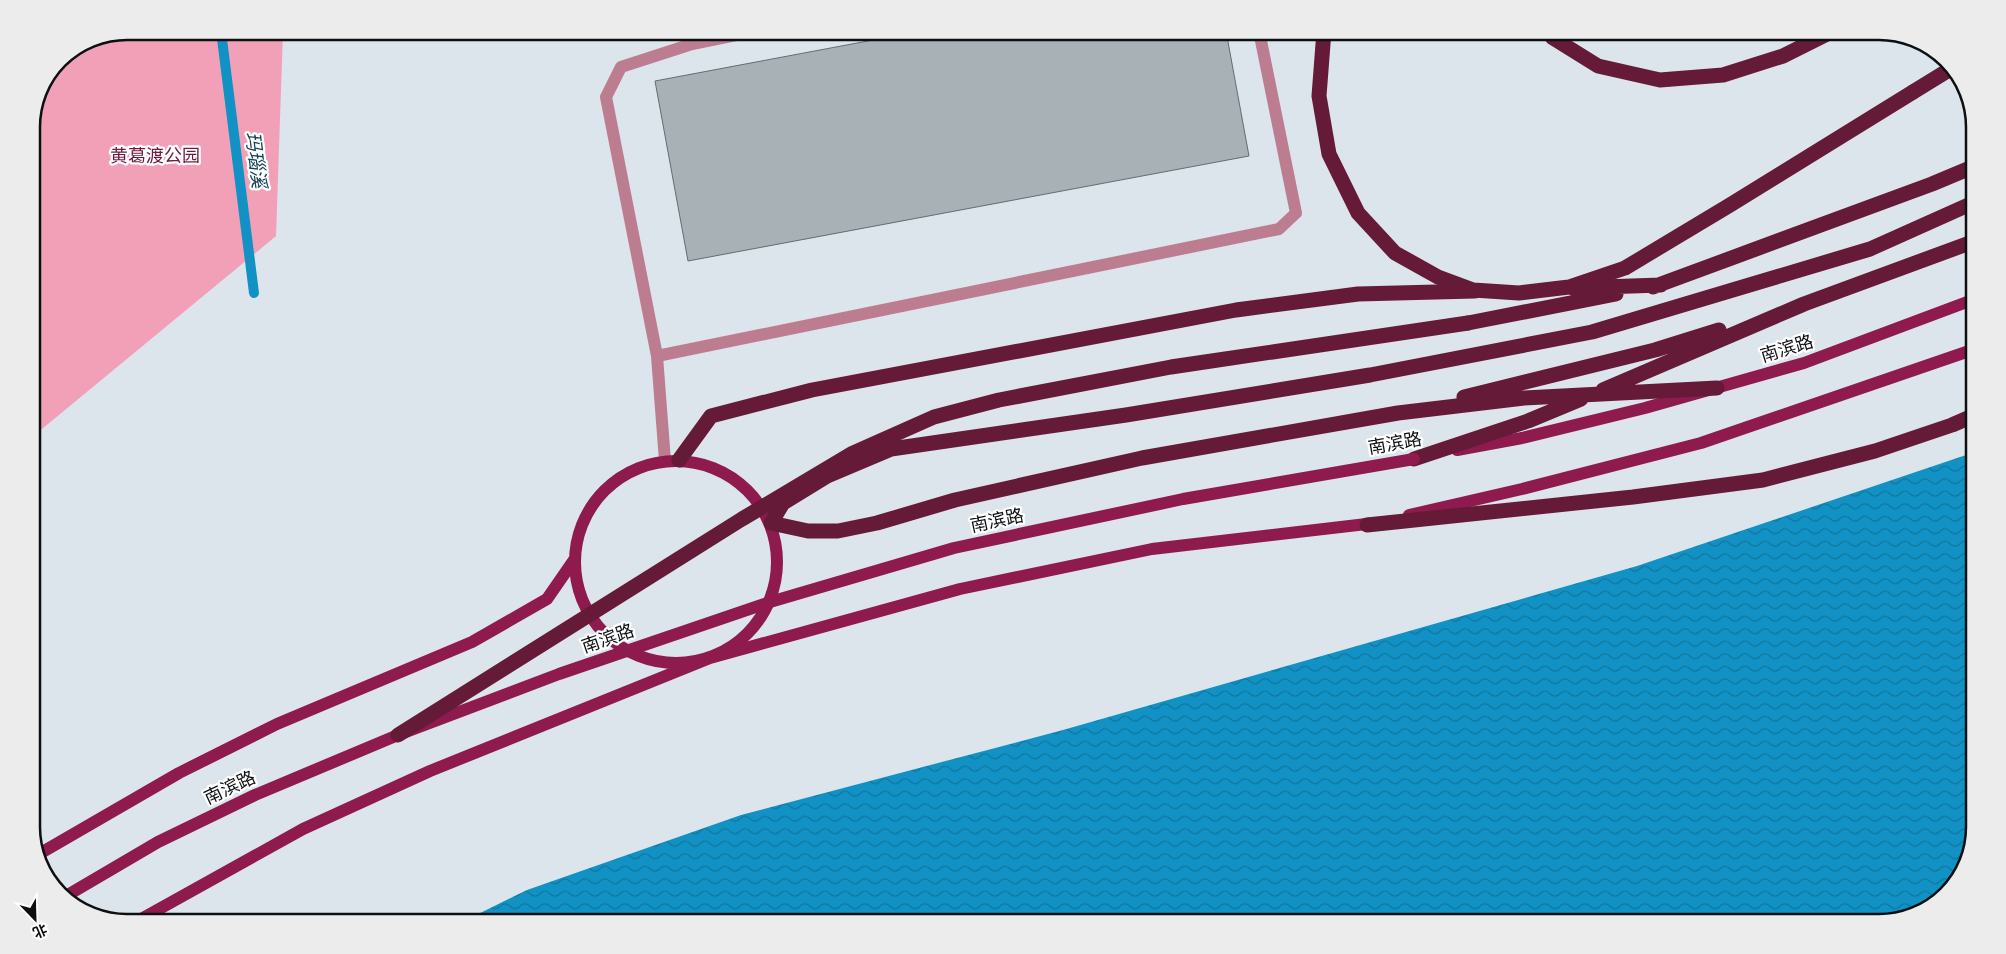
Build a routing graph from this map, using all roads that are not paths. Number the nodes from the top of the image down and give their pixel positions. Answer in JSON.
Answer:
{"nodes":[{"id":1,"x":712,"y":40,"type":"edge"},
{"id":2,"x":1260,"y":40,"type":"edge"},
{"id":3,"x":1323,"y":40,"type":"edge"},
{"id":4,"x":1556,"y":40,"type":"edge"},
{"id":5,"x":1815,"y":40,"type":"edge"},
{"id":6,"x":1946,"y":72,"type":"edge"},
{"id":7,"x":1966,"y":170,"type":"edge"},
{"id":8,"x":1966,"y":206,"type":"edge"},
{"id":9,"x":1966,"y":243,"type":"edge"},
{"id":10,"x":1661,"y":285,"type":"junction"},
{"id":11,"x":1966,"y":302,"type":"edge"},
{"id":12,"x":1804,"y":304,"type":"junction"},
{"id":13,"x":1966,"y":352,"type":"edge"},
{"id":14,"x":657,"y":356,"type":"junction"},
{"id":15,"x":1717,"y":388,"type":"junction"},
{"id":16,"x":1593,"y":394,"type":"junction"},
{"id":17,"x":1398,"y":413,"type":"junction"},
{"id":18,"x":1966,"y":419,"type":"edge"},
{"id":19,"x":1414,"y":459,"type":"junction"},
{"id":20,"x":672,"y":460,"type":"junction"},
{"id":21,"x":771,"y":523,"type":"junction"},
{"id":22,"x":1367,"y":525,"type":"junction"},
{"id":23,"x":574,"y":560,"type":"junction"},
{"id":24,"x":710,"y":658,"type":"junction"},
{"id":25,"x":398,"y":734,"type":"junction"},
{"id":26,"x":44,"y":851,"type":"edge"},
{"id":27,"x":71,"y":893,"type":"edge"},
{"id":28,"x":150,"y":914,"type":"edge"}],
"edges":[{"from":1,"to":14,"type":"street"},
{"from":2,"to":14,"type":"street"},
{"from":3,"to":6,"type":"highway","bridge":true},
{"from":4,"to":5,"type":"highway"},
{"from":7,"to":10,"type":"highway"},
{"from":8,"to":21,"type":"highway"},
{"from":9,"to":12,"type":"highway"},
{"from":10,"to":20,"type":"highway"},
{"from":10,"to":25,"type":"highway","bridge":true},
{"from":11,"to":15,"type":"main road","name":"南滨路"},
{"from":12,"to":16,"type":"highway"},
{"from":12,"to":17,"type":"highway"},
{"from":13,"to":22,"type":"main road"},
{"from":14,"to":20,"type":"street"},
{"from":15,"to":16,"type":"highway"},
{"from":15,"to":19,"type":"main road","name":"南滨路"},
{"from":16,"to":17,"type":"highway"},
{"from":16,"to":19,"type":"highway"},
{"from":17,"to":21,"type":"highway"},
{"from":18,"to":22,"type":"highway"},
{"from":19,"to":25,"type":"main road","name":"南滨路","bridge":true},
{"from":20,"to":21,"type":"main road"},
{"from":20,"to":23,"type":"main road"},
{"from":21,"to":24,"type":"main road"},
{"from":22,"to":24,"type":"main road"},
{"from":23,"to":24,"type":"main road"},
{"from":23,"to":26,"type":"main road"},
{"from":24,"to":28,"type":"main road"},
{"from":25,"to":27,"type":"main road","name":"南滨路","bridge":true}]}
